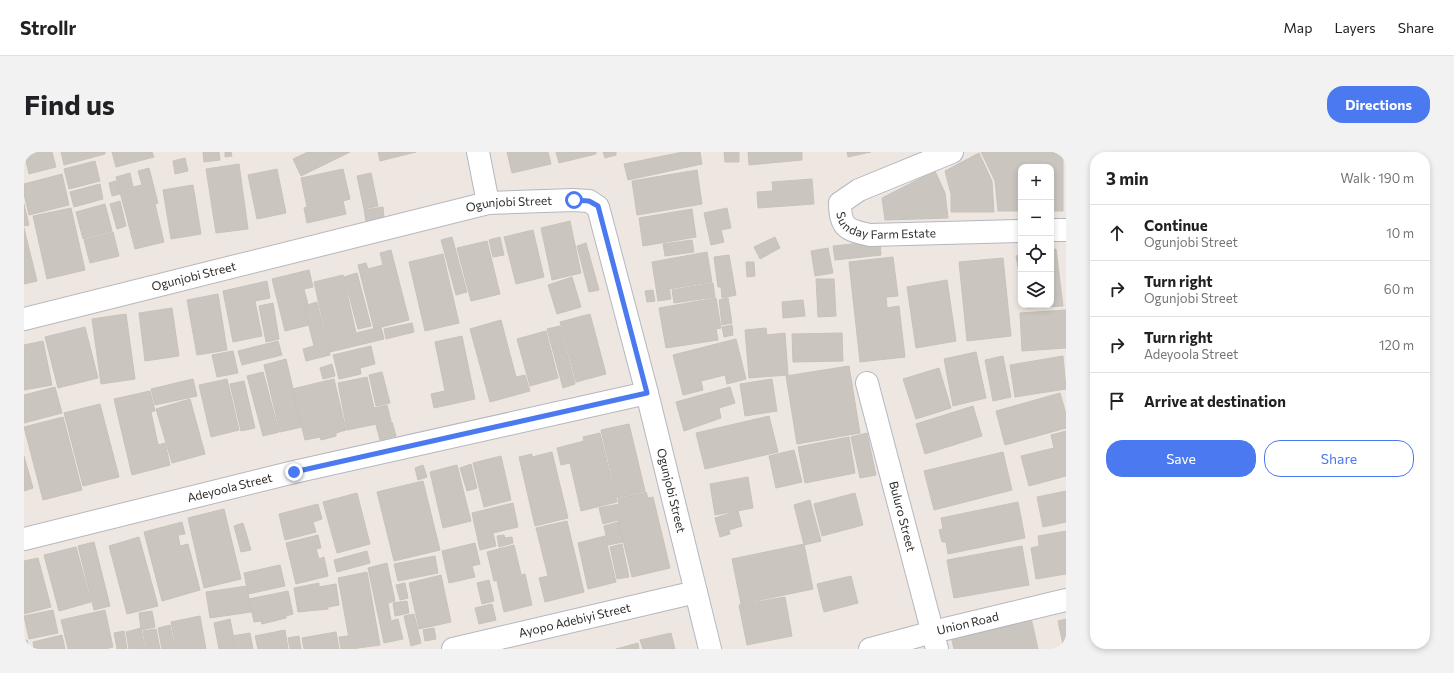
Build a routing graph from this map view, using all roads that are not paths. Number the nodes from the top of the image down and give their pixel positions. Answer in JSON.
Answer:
{"nodes":[{"id":1,"x":478,"y":152,"type":"edge"},
{"id":2,"x":952,"y":152,"type":"edge"},
{"id":3,"x":488,"y":203,"type":"junction"},
{"id":4,"x":1054,"y":230,"type":"edge"},
{"id":5,"x":1066,"y":230,"type":"edge"},
{"id":6,"x":1018,"y":231,"type":"edge"},
{"id":7,"x":24,"y":319,"type":"edge"},
{"id":8,"x":867,"y":383,"type":"dead end"},
{"id":9,"x":647,"y":393,"type":"junction"},
{"id":10,"x":24,"y":539,"type":"edge"},
{"id":11,"x":696,"y":592,"type":"junction"},
{"id":12,"x":1066,"y":600,"type":"edge"},
{"id":13,"x":935,"y":640,"type":"edge"},
{"id":14,"x":453,"y":649,"type":"edge"},
{"id":15,"x":710,"y":649,"type":"edge"},
{"id":16,"x":870,"y":649,"type":"edge"}],
"edges":[{"from":1,"to":3,"type":"street"},
{"from":2,"to":6,"type":"street","name":"Sunday Farm Estate"},
{"from":3,"to":7,"type":"street","name":"Ogunjobi Street"},
{"from":3,"to":9,"type":"street","name":"Ogunjobi Street"},
{"from":4,"to":5,"type":"street"},
{"from":8,"to":13,"type":"street","name":"Buluro Street"},
{"from":9,"to":10,"type":"street","name":"Adeyoola Street"},
{"from":9,"to":11,"type":"street","name":"Ogunjobi Street"},
{"from":11,"to":14,"type":"street","name":"Ayopo Adebiyi Street"},
{"from":11,"to":15,"type":"street","name":"Ogunjobi Street"},
{"from":12,"to":13,"type":"street","name":"Union Road"},
{"from":13,"to":16,"type":"street","name":"Union Road"}]}
